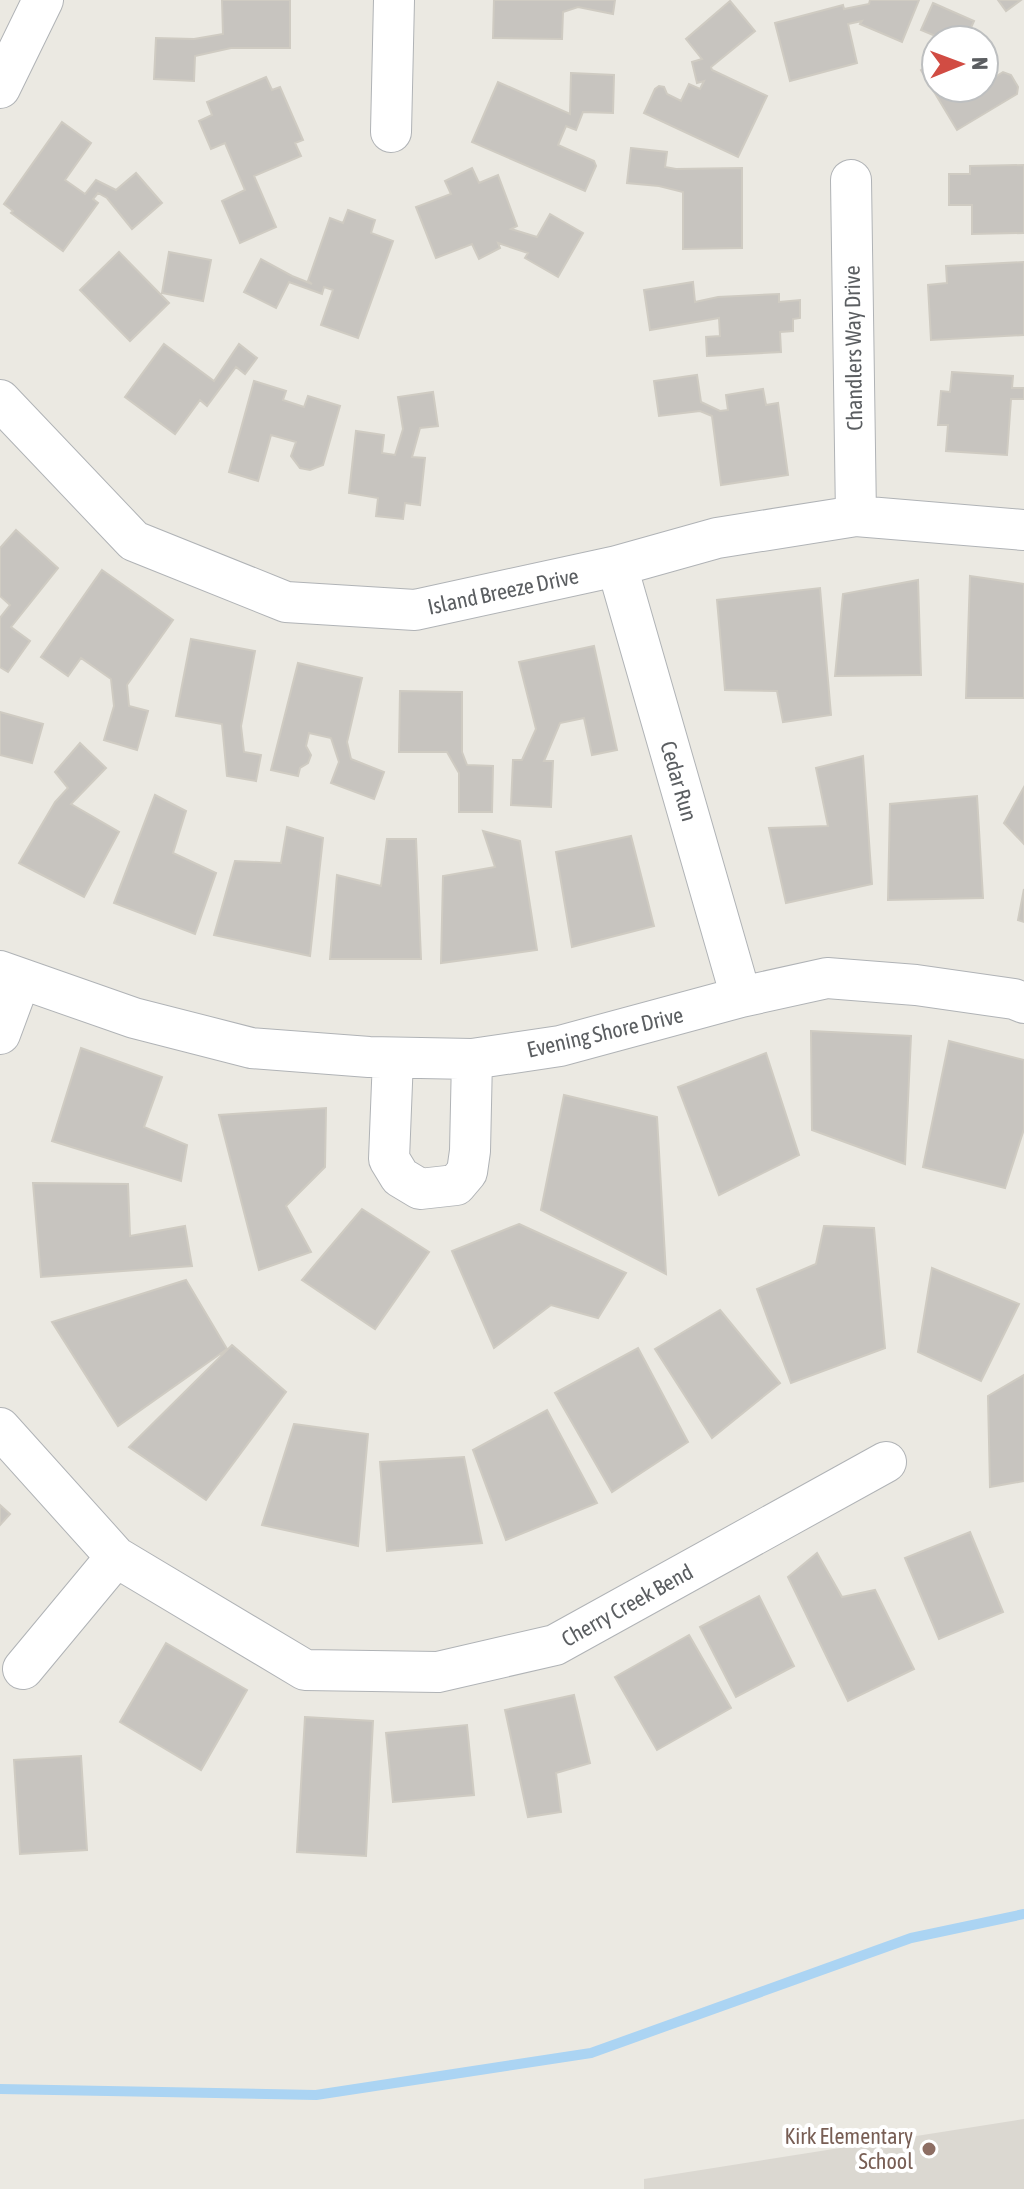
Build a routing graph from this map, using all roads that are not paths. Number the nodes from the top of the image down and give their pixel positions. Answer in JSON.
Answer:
{"nodes":[{"id":1,"x":43,"y":0,"type":"edge"},
{"id":2,"x":394,"y":0,"type":"edge"},
{"id":3,"x":0,"y":88,"type":"edge"},
{"id":4,"x":391,"y":132,"type":"dead end"},
{"id":5,"x":851,"y":180,"type":"dead end"},
{"id":6,"x":0,"y":400,"type":"edge"},
{"id":7,"x":856,"y":516,"type":"junction"},
{"id":8,"x":1024,"y":530,"type":"edge"},
{"id":9,"x":617,"y":566,"type":"junction"},
{"id":10,"x":10,"y":976,"type":"edge"},
{"id":11,"x":741,"y":997,"type":"junction"},
{"id":12,"x":1024,"y":1003,"type":"edge"},
{"id":13,"x":0,"y":1034,"type":"edge"},
{"id":14,"x":393,"y":1058,"type":"junction"},
{"id":15,"x":472,"y":1059,"type":"junction"},
{"id":16,"x":0,"y":1428,"type":"edge"},
{"id":17,"x":886,"y":1462,"type":"dead end"},
{"id":18,"x":116,"y":1557,"type":"junction"},
{"id":19,"x":23,"y":1669,"type":"dead end"}],
"edges":[{"from":1,"to":3,"type":"street"},
{"from":2,"to":4,"type":"street"},
{"from":5,"to":7,"type":"street","name":"Chandlers Way Drive"},
{"from":6,"to":9,"type":"street","name":"Island Breeze Drive"},
{"from":7,"to":8,"type":"street","name":"Island Breeze Drive"},
{"from":7,"to":9,"type":"street","name":"Island Breeze Drive"},
{"from":9,"to":11,"type":"street","name":"Cedar Run"},
{"from":10,"to":13,"type":"street"},
{"from":10,"to":14,"type":"street","name":"Evening Shore Drive"},
{"from":11,"to":12,"type":"street","name":"Evening Shore Drive"},
{"from":11,"to":15,"type":"street","name":"Evening Shore Drive"},
{"from":14,"to":15,"type":"street","name":"Evening Shore Drive"},
{"from":14,"to":15,"type":"street"},
{"from":16,"to":18,"type":"street","name":"Cherry Creek Bend"},
{"from":17,"to":18,"type":"street","name":"Cherry Creek Bend"},
{"from":18,"to":19,"type":"street"}]}
